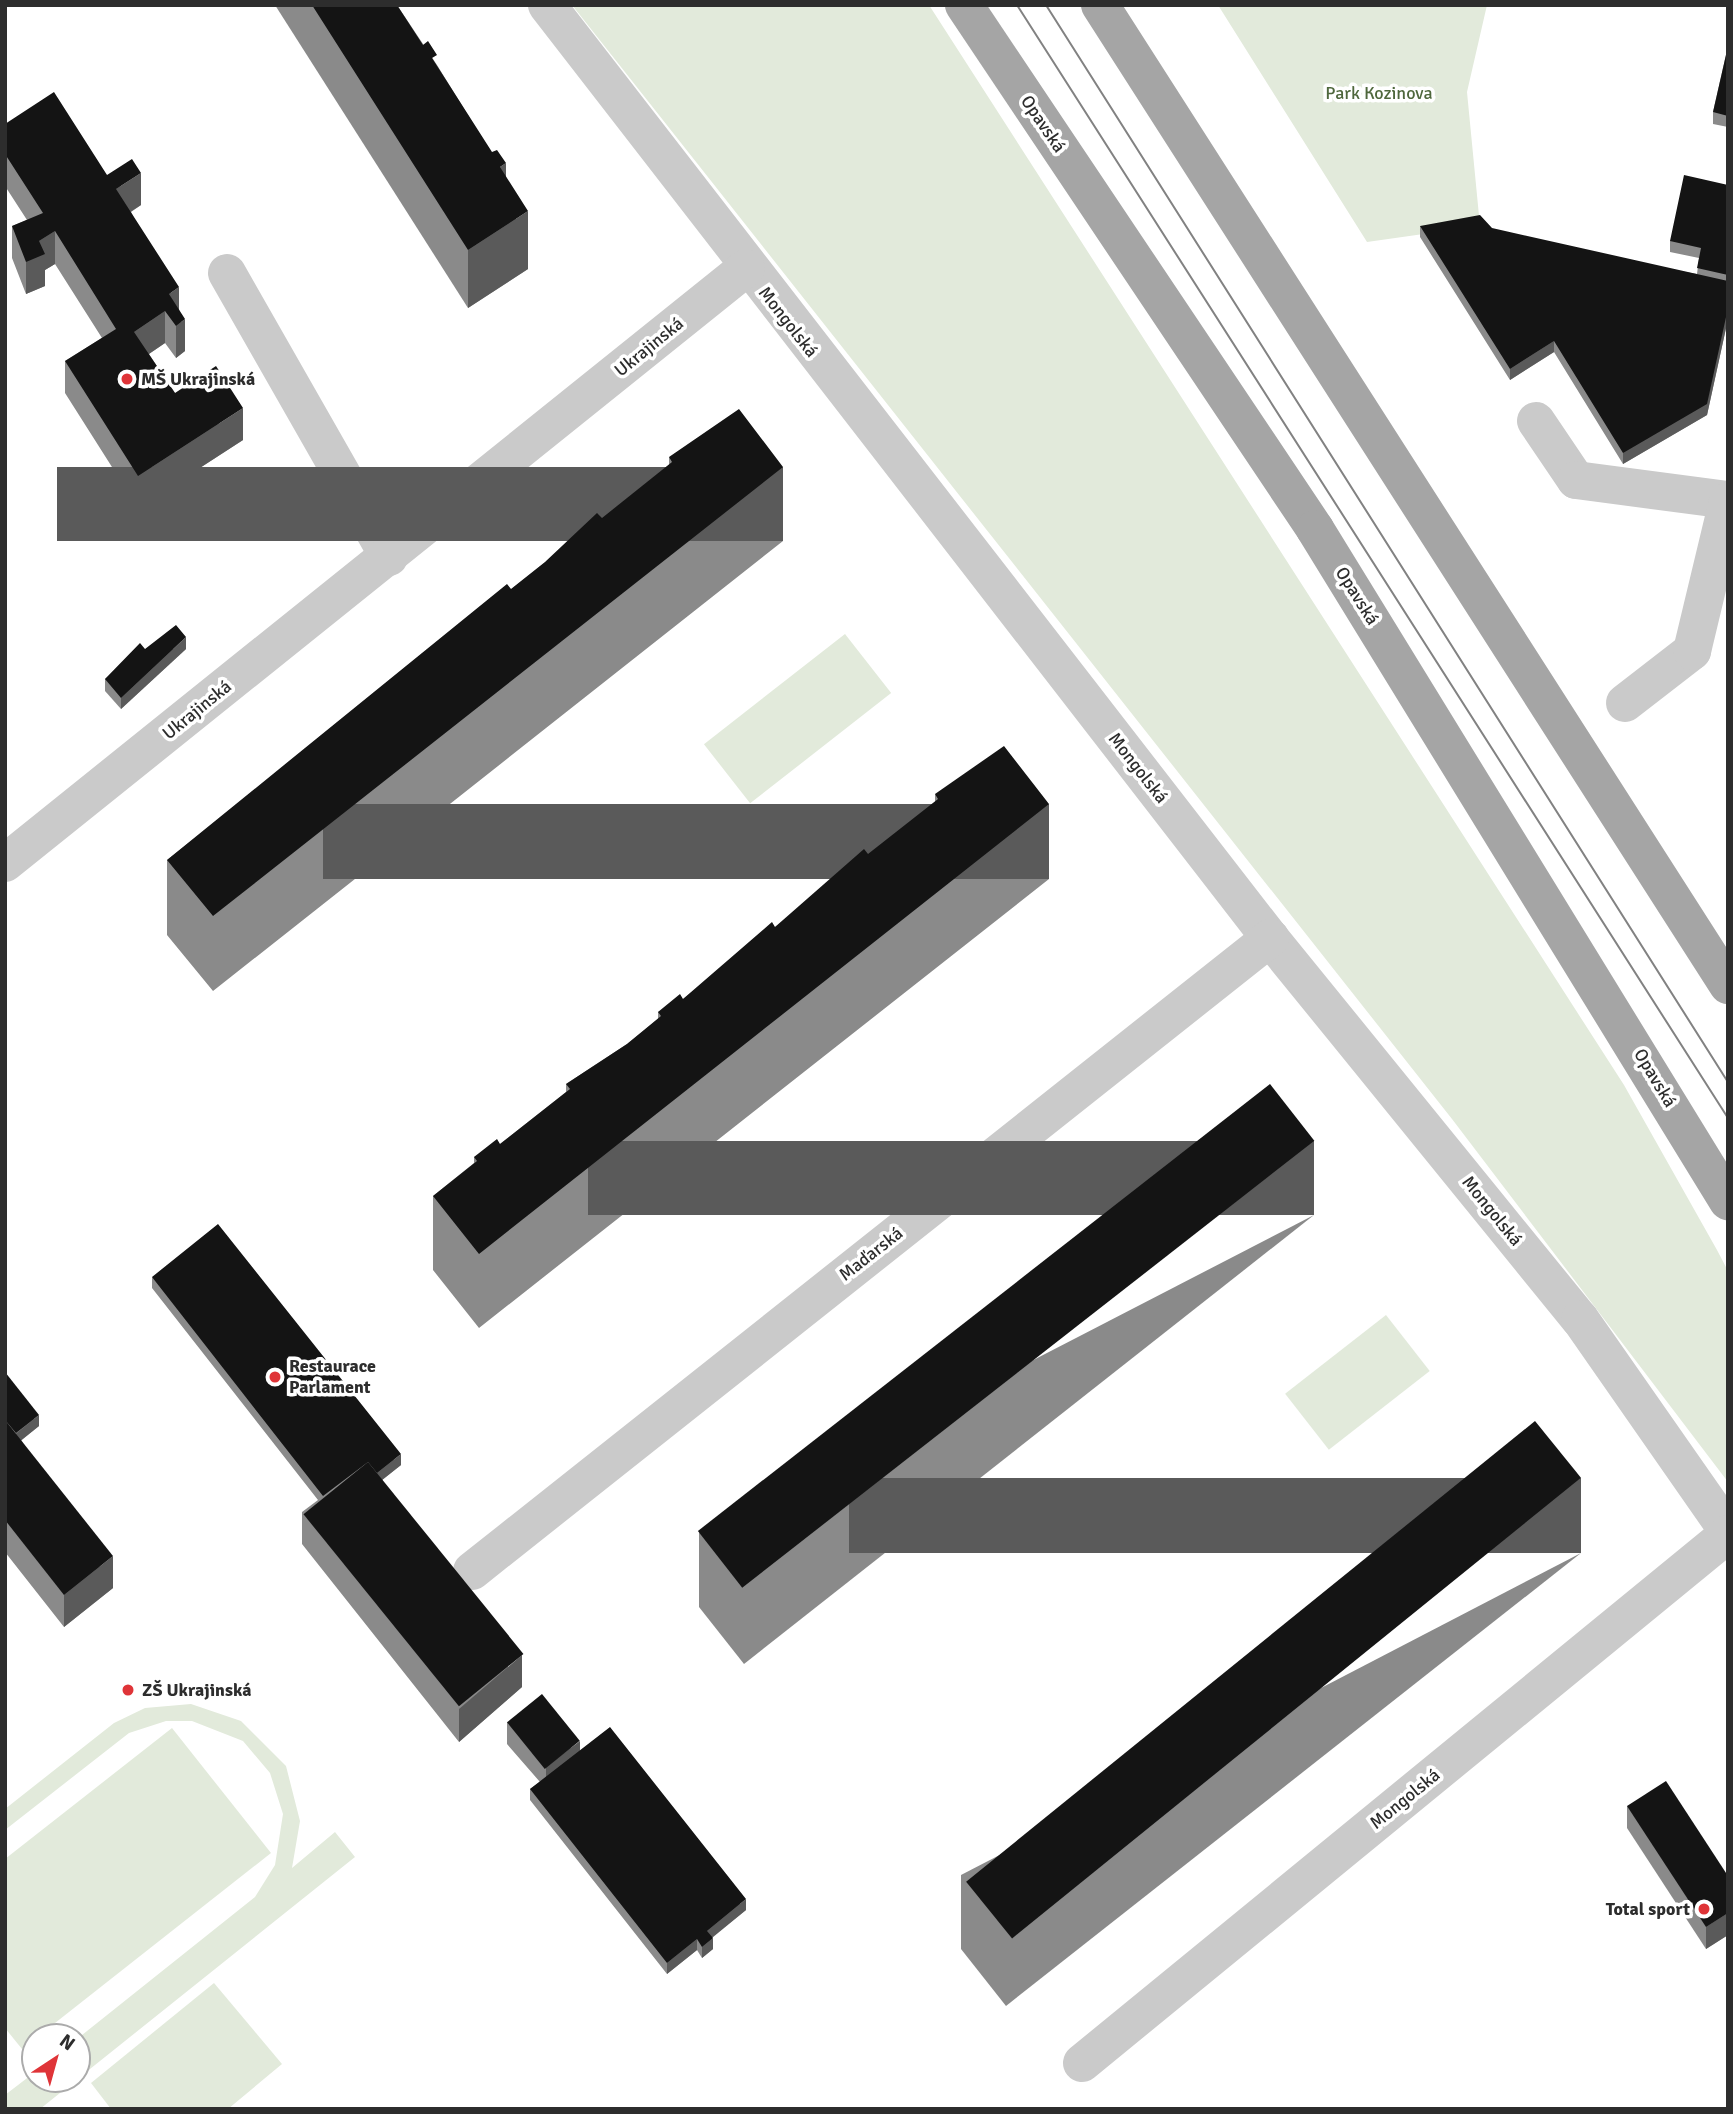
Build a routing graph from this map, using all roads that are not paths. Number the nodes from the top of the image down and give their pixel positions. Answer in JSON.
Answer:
{"nodes":[{"id":1,"x":547,"y":5,"type":"edge"},
{"id":2,"x":964,"y":5,"type":"edge"},
{"id":3,"x":1100,"y":5,"type":"edge"},
{"id":4,"x":746,"y":268,"type":"junction"},
{"id":5,"x":227,"y":273,"type":"dead end"},
{"id":6,"x":1536,"y":421,"type":"dead end"},
{"id":7,"x":1728,"y":501,"type":"edge"},
{"id":8,"x":389,"y":557,"type":"junction"},
{"id":9,"x":1625,"y":703,"type":"dead end"},
{"id":10,"x":5,"y":863,"type":"edge"},
{"id":11,"x":1270,"y":937,"type":"junction"},
{"id":12,"x":1728,"y":985,"type":"edge"},
{"id":13,"x":1728,"y":1201,"type":"edge"},
{"id":14,"x":1728,"y":1533,"type":"edge"},
{"id":15,"x":472,"y":1572,"type":"dead end"},
{"id":16,"x":1082,"y":2063,"type":"dead end"}],
"edges":[{"from":1,"to":4,"type":"street","name":"Mongolská"},
{"from":2,"to":13,"type":"main road","name":"Opavská"},
{"from":3,"to":12,"type":"main road"},
{"from":4,"to":8,"type":"street","name":"Ukrajinská"},
{"from":4,"to":11,"type":"street","name":"Mongolská"},
{"from":5,"to":8,"type":"street"},
{"from":6,"to":7,"type":"street"},
{"from":7,"to":9,"type":"street"},
{"from":8,"to":10,"type":"street","name":"Ukrajinská"},
{"from":11,"to":14,"type":"street","name":"Mongolská"},
{"from":11,"to":15,"type":"street","name":"Maďarská"},
{"from":14,"to":16,"type":"street","name":"Mongolská"}]}
